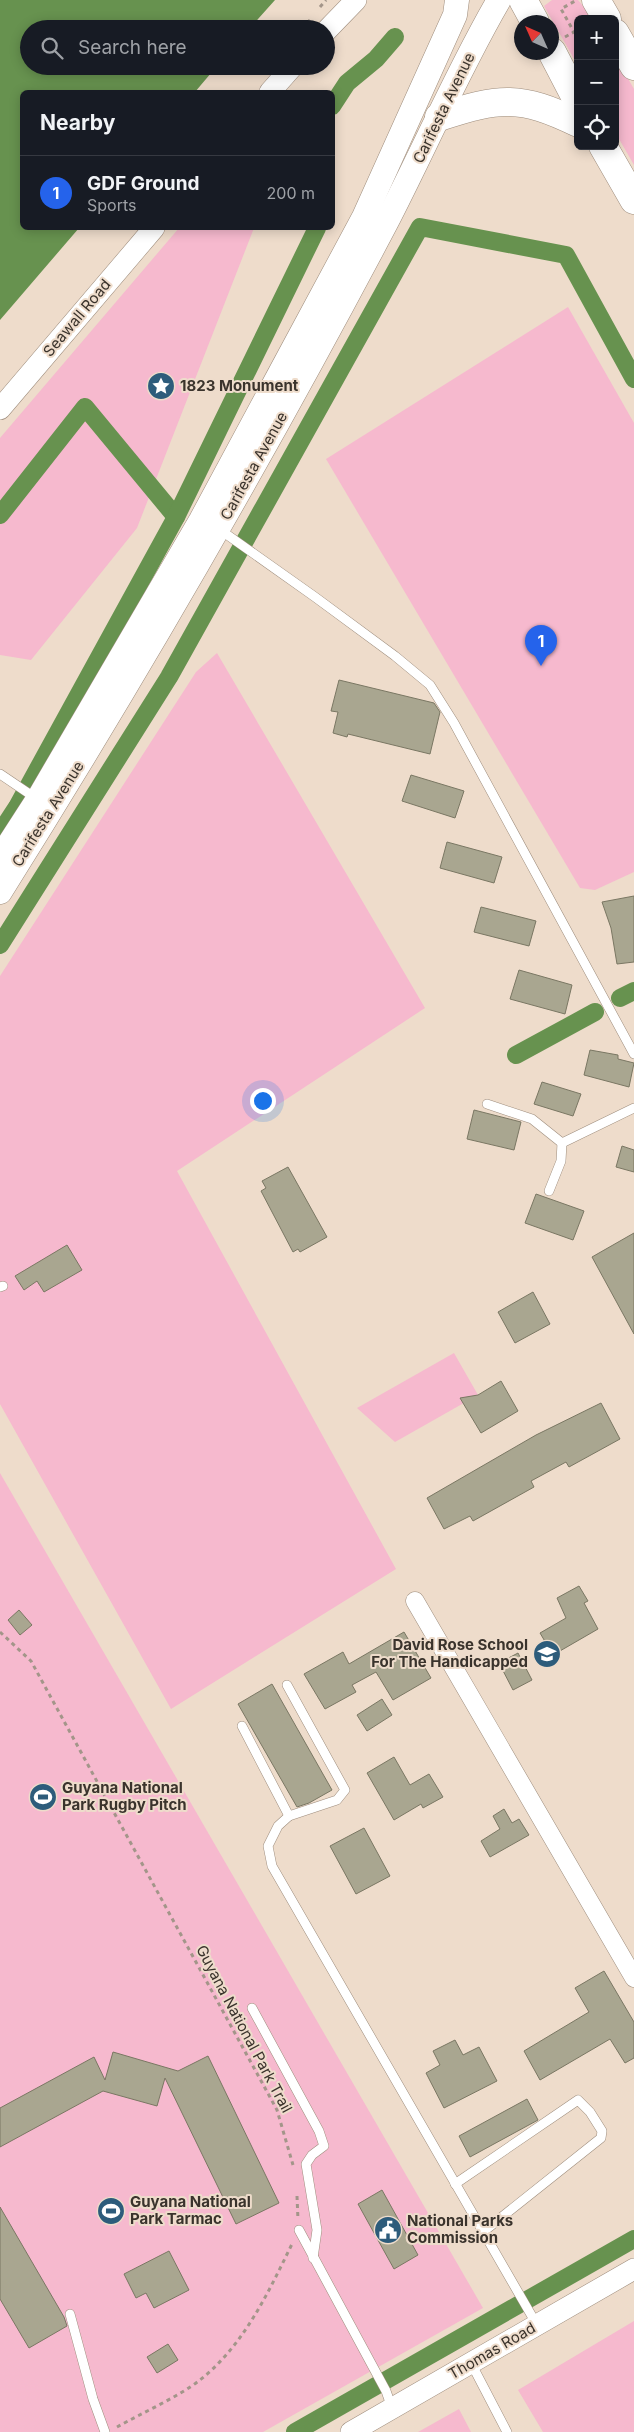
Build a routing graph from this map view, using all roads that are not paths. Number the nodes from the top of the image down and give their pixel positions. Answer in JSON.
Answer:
{"nodes":[{"id":1,"x":356,"y":0,"type":"edge"},
{"id":2,"x":457,"y":0,"type":"edge"},
{"id":3,"x":499,"y":0,"type":"edge"},
{"id":4,"x":522,"y":0,"type":"edge"},
{"id":5,"x":531,"y":15,"type":"edge"},
{"id":6,"x":335,"y":22,"type":"edge"},
{"id":7,"x":619,"y":40,"type":"edge"},
{"id":8,"x":559,"y":56,"type":"edge"},
{"id":9,"x":634,"y":66,"type":"edge"},
{"id":10,"x":285,"y":75,"type":"edge"},
{"id":11,"x":272,"y":90,"type":"edge"},
{"id":12,"x":574,"y":92,"type":"edge"},
{"id":13,"x":439,"y":117,"type":"junction"},
{"id":14,"x":574,"y":121,"type":"edge"},
{"id":15,"x":604,"y":150,"type":"edge"},
{"id":16,"x":634,"y":200,"type":"edge"},
{"id":17,"x":152,"y":230,"type":"edge"},
{"id":18,"x":0,"y":409,"type":"edge"},
{"id":19,"x":219,"y":530,"type":"junction"},
{"id":20,"x":0,"y":774,"type":"edge"},
{"id":21,"x":38,"y":799,"type":"junction"},
{"id":22,"x":0,"y":858,"type":"edge"},
{"id":23,"x":0,"y":892,"type":"edge"},
{"id":24,"x":634,"y":1054,"type":"edge"},
{"id":25,"x":487,"y":1104,"type":"dead end"},
{"id":26,"x":634,"y":1108,"type":"edge"},
{"id":27,"x":562,"y":1143,"type":"junction"},
{"id":28,"x":549,"y":1191,"type":"dead end"},
{"id":29,"x":415,"y":1601,"type":"dead end"},
{"id":30,"x":287,"y":1685,"type":"dead end"},
{"id":31,"x":242,"y":1726,"type":"dead end"},
{"id":32,"x":290,"y":1816,"type":"junction"},
{"id":33,"x":634,"y":1978,"type":"edge"},
{"id":34,"x":252,"y":2008,"type":"dead end"},
{"id":35,"x":455,"y":2184,"type":"junction"},
{"id":36,"x":299,"y":2230,"type":"road end"},
{"id":37,"x":484,"y":2232,"type":"junction"},
{"id":38,"x":314,"y":2258,"type":"junction"},
{"id":39,"x":634,"y":2270,"type":"edge"},
{"id":40,"x":70,"y":2314,"type":"dead end"},
{"id":41,"x":533,"y":2318,"type":"junction"},
{"id":42,"x":471,"y":2363,"type":"junction"},
{"id":43,"x":389,"y":2400,"type":"junction"},
{"id":44,"x":106,"y":2432,"type":"edge"},
{"id":45,"x":351,"y":2432,"type":"edge"},
{"id":46,"x":508,"y":2432,"type":"edge"}],
"edges":[{"from":1,"to":6,"type":"street"},
{"from":2,"to":19,"type":"main road","name":"Carifesta Avenue"},
{"from":3,"to":13,"type":"main road","name":"Carifesta Avenue"},
{"from":4,"to":5,"type":"main road"},
{"from":7,"to":9,"type":"main road"},
{"from":8,"to":12,"type":"main road"},
{"from":10,"to":11,"type":"street"},
{"from":13,"to":14,"type":"main road"},
{"from":13,"to":19,"type":"main road","name":"Carifesta Avenue"},
{"from":15,"to":16,"type":"main road"},
{"from":17,"to":18,"type":"street","name":"Seawall Road"},
{"from":19,"to":21,"type":"main road","name":"Carifesta Avenue"},
{"from":19,"to":23,"type":"main road","name":"Carifesta Avenue"},
{"from":19,"to":24,"type":"lane"},
{"from":20,"to":21,"type":"lane"},
{"from":21,"to":22,"type":"main road","name":"Carifesta Avenue"},
{"from":25,"to":27,"type":"lane"},
{"from":26,"to":27,"type":"lane"},
{"from":27,"to":28,"type":"lane"},
{"from":29,"to":33,"type":"street"},
{"from":30,"to":32,"type":"lane"},
{"from":31,"to":32,"type":"lane"},
{"from":32,"to":35,"type":"lane"},
{"from":34,"to":38,"type":"lane"},
{"from":35,"to":37,"type":"lane"},
{"from":35,"to":37,"type":"lane"},
{"from":36,"to":38,"type":"lane"},
{"from":37,"to":41,"type":"lane"},
{"from":38,"to":43,"type":"lane"},
{"from":39,"to":41,"type":"street","name":"Thomas Road"},
{"from":40,"to":44,"type":"lane"},
{"from":41,"to":42,"type":"street","name":"Thomas Road"},
{"from":42,"to":43,"type":"street","name":"Thomas Road"},
{"from":42,"to":46,"type":"lane"},
{"from":43,"to":45,"type":"street","name":"Thomas Road"}]}
